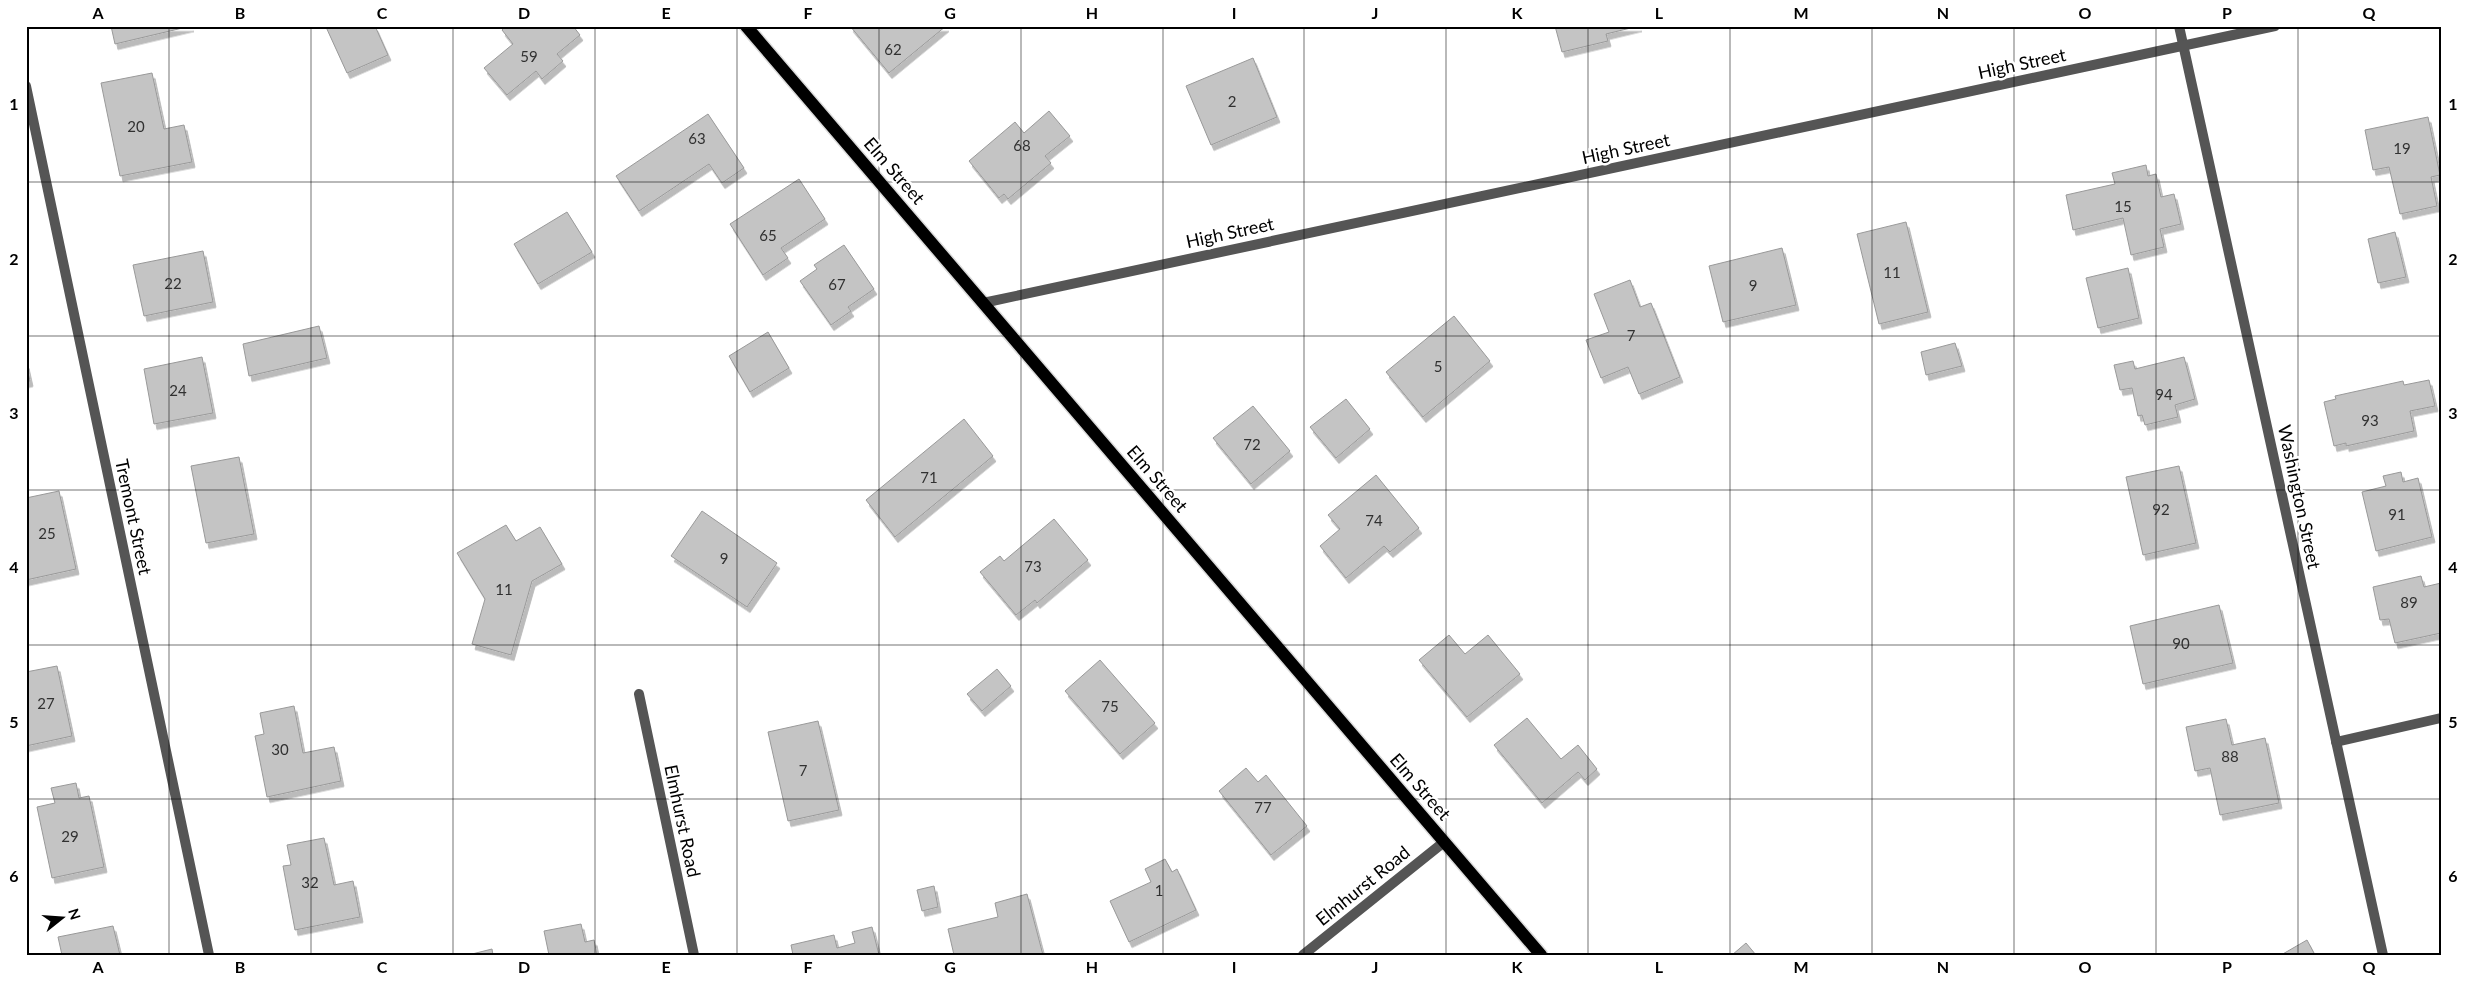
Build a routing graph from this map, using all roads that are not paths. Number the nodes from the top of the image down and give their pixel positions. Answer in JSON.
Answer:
{"nodes":[{"id":1,"x":746,"y":26,"type":"edge"},
{"id":2,"x":2179,"y":26,"type":"edge"},
{"id":3,"x":2275,"y":26,"type":"edge"},
{"id":4,"x":2184,"y":46,"type":"junction"},
{"id":5,"x":26,"y":86,"type":"edge"},
{"id":6,"x":983,"y":303,"type":"junction"},
{"id":7,"x":639,"y":694,"type":"dead end"},
{"id":8,"x":2441,"y":718,"type":"edge"},
{"id":9,"x":2336,"y":742,"type":"junction"},
{"id":10,"x":1444,"y":842,"type":"junction"},
{"id":11,"x":209,"y":955,"type":"edge"},
{"id":12,"x":694,"y":955,"type":"edge"},
{"id":13,"x":1303,"y":955,"type":"edge"},
{"id":14,"x":1541,"y":955,"type":"edge"},
{"id":15,"x":2383,"y":955,"type":"edge"}],
"edges":[{"from":1,"to":6,"type":"main road","name":"Elm Street"},
{"from":2,"to":4,"type":"street","name":"Washington Street"},
{"from":3,"to":4,"type":"street","name":"High Street"},
{"from":4,"to":6,"type":"street","name":"High Street"},
{"from":4,"to":9,"type":"street","name":"Washington Street"},
{"from":5,"to":11,"type":"street","name":"Tremont Street"},
{"from":6,"to":10,"type":"main road","name":"Elm Street"},
{"from":7,"to":12,"type":"street","name":"Elmhurst Road"},
{"from":8,"to":9,"type":"street"},
{"from":9,"to":15,"type":"street","name":"Washington Street"},
{"from":10,"to":13,"type":"street","name":"Elmhurst Road"},
{"from":10,"to":14,"type":"main road","name":"Elm Street"}]}
